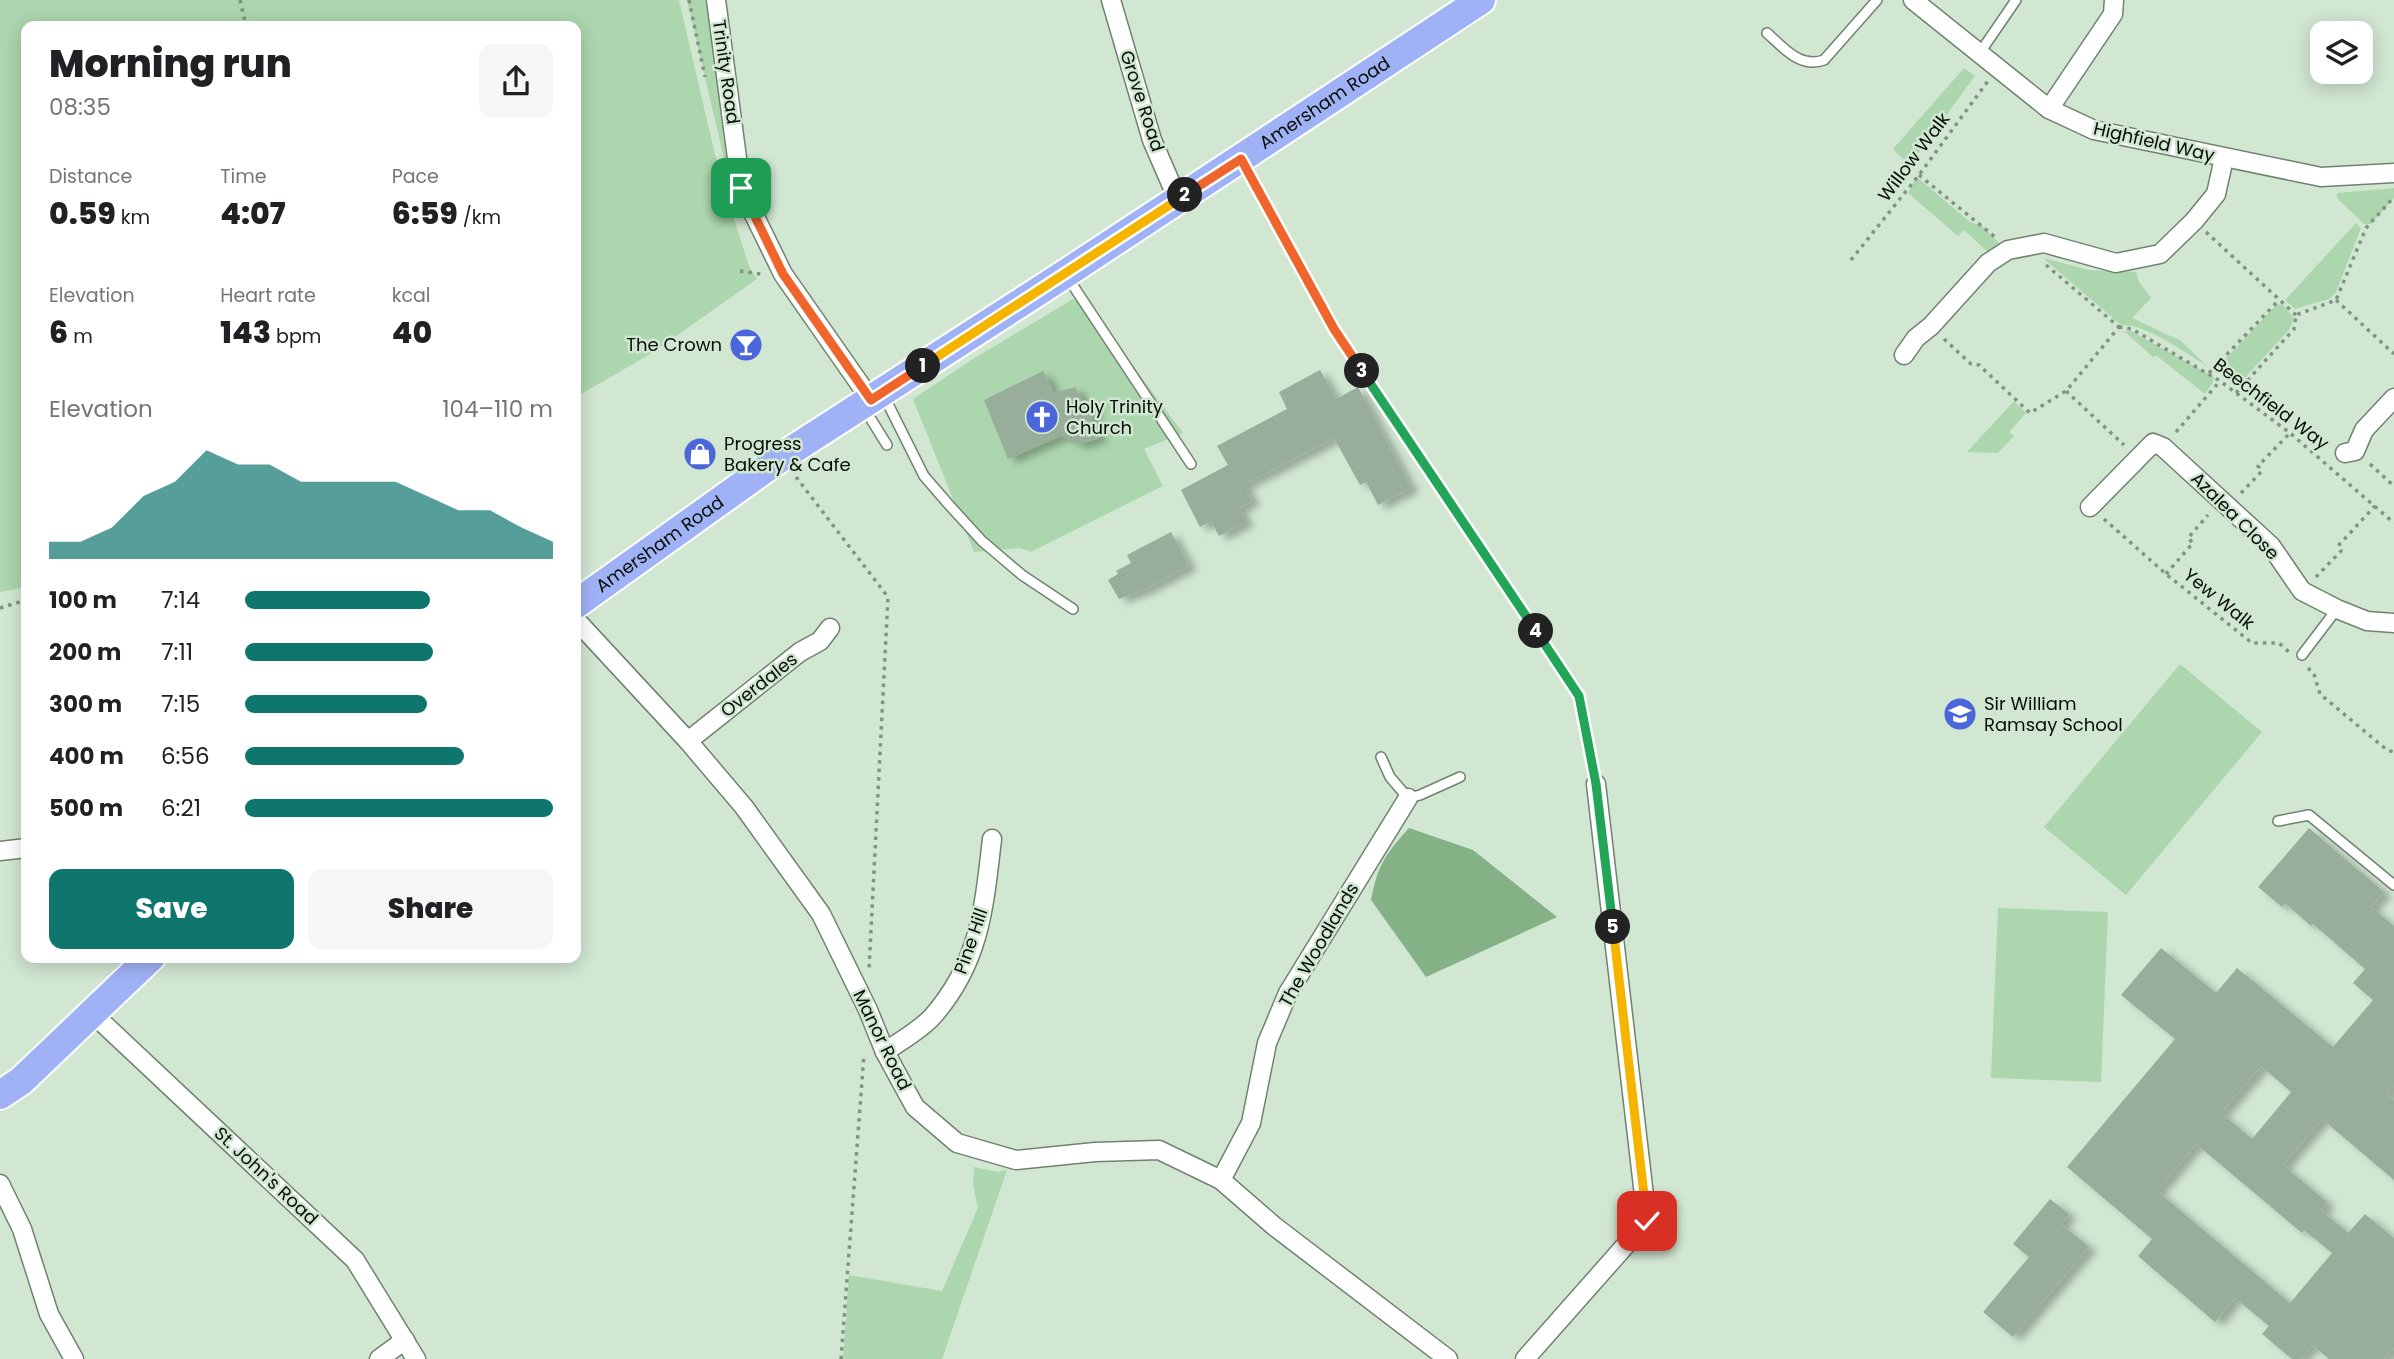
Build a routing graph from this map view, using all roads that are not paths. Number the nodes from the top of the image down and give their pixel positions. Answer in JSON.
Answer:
{"nodes":[{"id":1,"x":716,"y":0,"type":"edge"},
{"id":2,"x":1111,"y":0,"type":"edge"},
{"id":3,"x":1481,"y":0,"type":"edge"},
{"id":4,"x":1877,"y":0,"type":"edge"},
{"id":5,"x":1913,"y":0,"type":"edge"},
{"id":6,"x":2016,"y":0,"type":"edge"},
{"id":7,"x":2114,"y":0,"type":"edge"},
{"id":8,"x":1767,"y":33,"type":"dead end"},
{"id":9,"x":1979,"y":54,"type":"junction"},
{"id":10,"x":2049,"y":109,"type":"junction"},
{"id":11,"x":2224,"y":158,"type":"junction"},
{"id":12,"x":2394,"y":173,"type":"edge"},
{"id":13,"x":1178,"y":200,"type":"junction"},
{"id":14,"x":1065,"y":274,"type":"junction"},
{"id":15,"x":1904,"y":355,"type":"dead end"},
{"id":16,"x":2394,"y":398,"type":"edge"},
{"id":17,"x":872,"y":399,"type":"junction"},
{"id":18,"x":887,"y":445,"type":"dead end"},
{"id":19,"x":2350,"y":452,"type":"road end"},
{"id":20,"x":1191,"y":464,"type":"dead end"},
{"id":21,"x":2090,"y":507,"type":"road end"},
{"id":22,"x":581,"y":600,"type":"edge"},
{"id":23,"x":1073,"y":609,"type":"dead end"},
{"id":24,"x":2337,"y":610,"type":"junction"},
{"id":25,"x":2394,"y":623,"type":"edge"},
{"id":26,"x":581,"y":625,"type":"edge"},
{"id":27,"x":830,"y":628,"type":"dead end"},
{"id":28,"x":2300,"y":657,"type":"road end"},
{"id":29,"x":688,"y":741,"type":"junction"},
{"id":30,"x":1381,"y":757,"type":"dead end"},
{"id":31,"x":1460,"y":776,"type":"dead end"},
{"id":32,"x":1596,"y":784,"type":"road end"},
{"id":33,"x":1408,"y":798,"type":"junction"},
{"id":34,"x":2278,"y":821,"type":"dead end"},
{"id":35,"x":992,"y":839,"type":"dead end"},
{"id":36,"x":21,"y":849,"type":"edge"},
{"id":37,"x":0,"y":851,"type":"edge"},
{"id":38,"x":2394,"y":885,"type":"edge"},
{"id":39,"x":144,"y":963,"type":"edge"},
{"id":40,"x":91,"y":1012,"type":"junction"},
{"id":41,"x":885,"y":1052,"type":"junction"},
{"id":42,"x":0,"y":1096,"type":"edge"},
{"id":43,"x":1222,"y":1180,"type":"junction"},
{"id":44,"x":0,"y":1184,"type":"edge"},
{"id":45,"x":405,"y":1340,"type":"junction"},
{"id":46,"x":74,"y":1359,"type":"edge"},
{"id":47,"x":379,"y":1359,"type":"edge"},
{"id":48,"x":416,"y":1359,"type":"edge"},
{"id":49,"x":1448,"y":1359,"type":"edge"},
{"id":50,"x":1525,"y":1359,"type":"edge"}],
"edges":[{"from":1,"to":17,"type":"street","name":"Trinity Road"},
{"from":2,"to":13,"type":"street","name":"Grove Road"},
{"from":3,"to":13,"type":"main road","name":"Amersham Road"},
{"from":4,"to":8,"type":"lane"},
{"from":5,"to":9,"type":"street","name":"Highfield Way"},
{"from":6,"to":9,"type":"lane"},
{"from":7,"to":10,"type":"street"},
{"from":9,"to":10,"type":"street","name":"Highfield Way"},
{"from":10,"to":11,"type":"street","name":"Highfield Way"},
{"from":11,"to":12,"type":"street","name":"Highfield Way"},
{"from":11,"to":15,"type":"street"},
{"from":13,"to":14,"type":"main road","name":"Amersham Road"},
{"from":14,"to":17,"type":"main road","name":"Amersham Road"},
{"from":14,"to":20,"type":"lane"},
{"from":16,"to":19,"type":"street"},
{"from":17,"to":18,"type":"lane"},
{"from":17,"to":22,"type":"main road","name":"Amersham Road"},
{"from":17,"to":23,"type":"lane"},
{"from":21,"to":24,"type":"street","name":"Azalea Close"},
{"from":24,"to":25,"type":"street","name":"Azalea Close"},
{"from":24,"to":28,"type":"lane"},
{"from":26,"to":29,"type":"street","name":"Manor Road"},
{"from":27,"to":29,"type":"street","name":"Overdales"},
{"from":29,"to":41,"type":"street","name":"Manor Road"},
{"from":30,"to":33,"type":"lane"},
{"from":31,"to":33,"type":"lane"},
{"from":32,"to":50,"type":"street"},
{"from":33,"to":43,"type":"street","name":"The Woodlands"},
{"from":34,"to":38,"type":"lane"},
{"from":35,"to":41,"type":"street","name":"Pine Hill"},
{"from":36,"to":37,"type":"street"},
{"from":39,"to":40,"type":"main road"},
{"from":40,"to":42,"type":"main road"},
{"from":40,"to":45,"type":"street","name":"St. John's Road"},
{"from":41,"to":43,"type":"street","name":"Manor Road"},
{"from":43,"to":49,"type":"street","name":"Manor Road"},
{"from":44,"to":46,"type":"street"},
{"from":45,"to":47,"type":"street"},
{"from":45,"to":48,"type":"street","name":"St. John's Road"}]}
